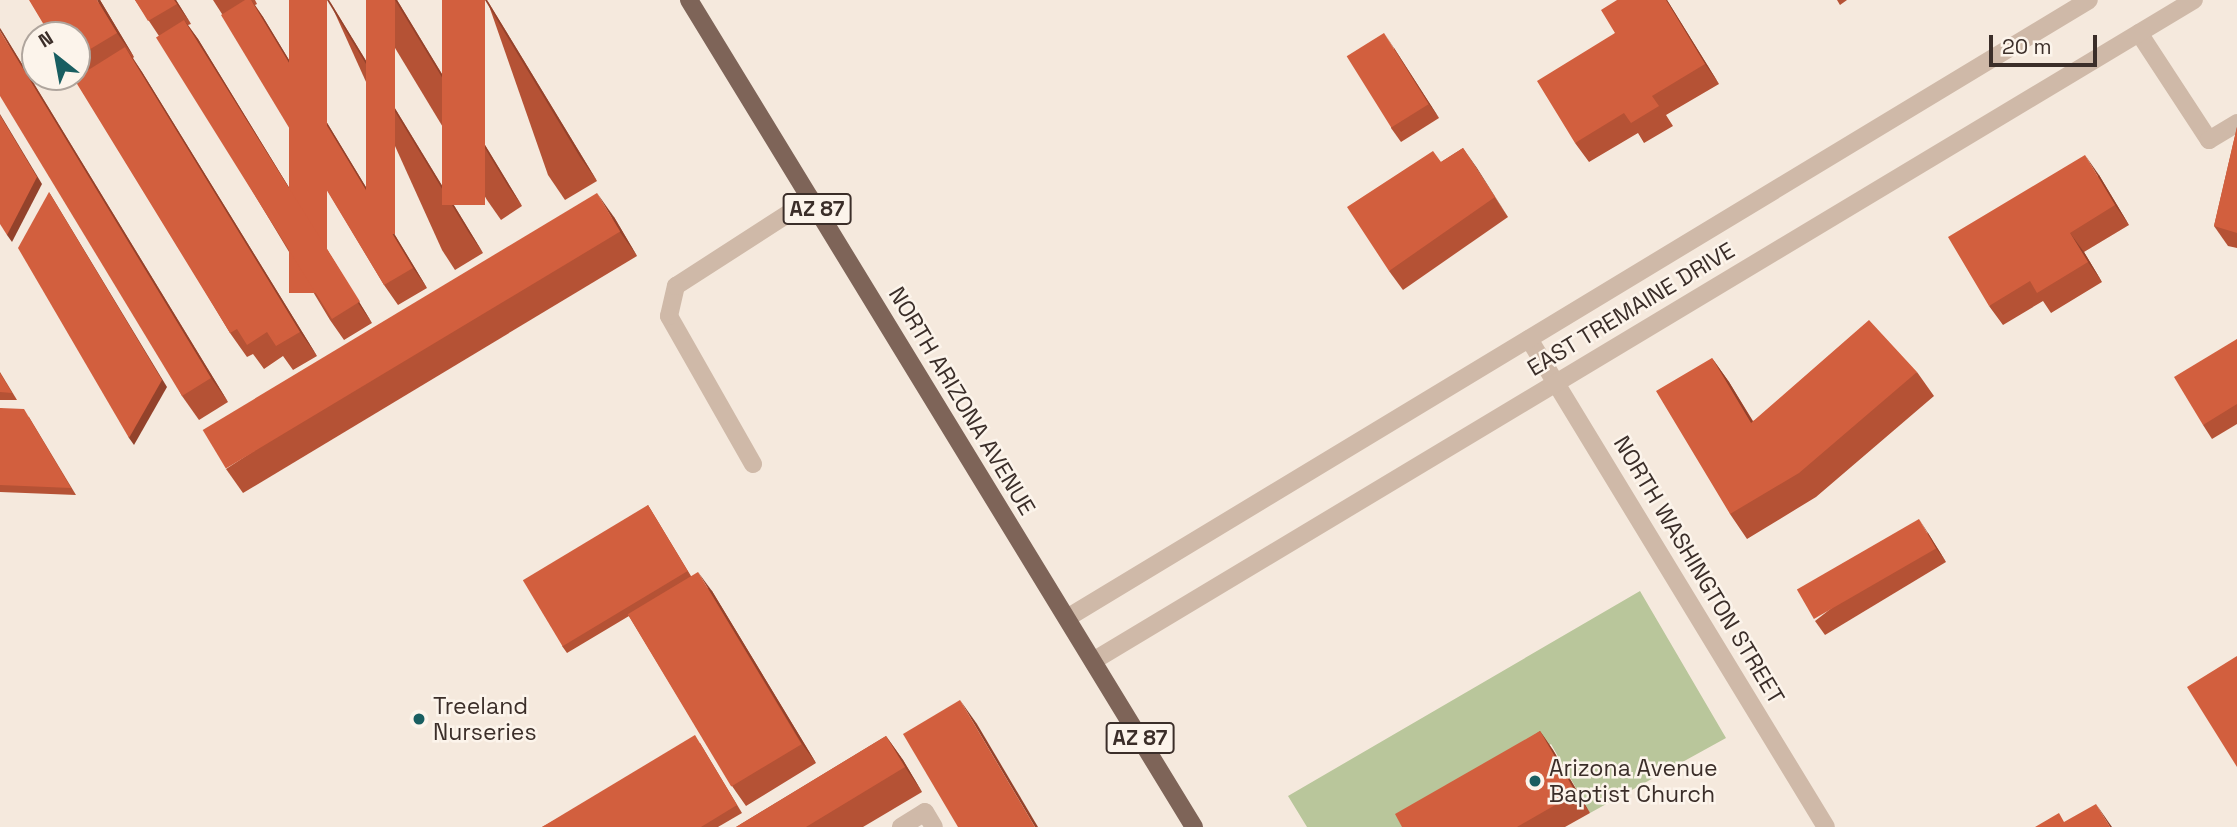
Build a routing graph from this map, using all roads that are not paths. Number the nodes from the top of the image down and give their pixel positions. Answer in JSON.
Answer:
{"nodes":[{"id":1,"x":689,"y":0,"type":"edge"},
{"id":2,"x":2089,"y":0,"type":"edge"},
{"id":3,"x":2194,"y":0,"type":"edge"},
{"id":4,"x":2139,"y":33,"type":"junction"},
{"id":5,"x":2237,"y":123,"type":"edge"},
{"id":6,"x":811,"y":199,"type":"junction"},
{"id":7,"x":1530,"y":339,"type":"junction"},
{"id":8,"x":1556,"y":382,"type":"junction"},
{"id":9,"x":753,"y":464,"type":"dead end"},
{"id":10,"x":1067,"y":618,"type":"junction"},
{"id":11,"x":1093,"y":661,"type":"junction"},
{"id":12,"x":901,"y":827,"type":"edge"},
{"id":13,"x":934,"y":827,"type":"edge"},
{"id":14,"x":1194,"y":827,"type":"edge"},
{"id":15,"x":1826,"y":827,"type":"edge"}],
"edges":[{"from":1,"to":6,"type":"main road","name":"NORTH ARIZONA AVENUE","number":"AZ 87"},
{"from":2,"to":7,"type":"street","name":"EAST TREMAINE DRIVE"},
{"from":3,"to":4,"type":"street","name":"EAST TREMAINE DRIVE"},
{"from":4,"to":5,"type":"street"},
{"from":4,"to":8,"type":"street","name":"EAST TREMAINE DRIVE"},
{"from":6,"to":9,"type":"street"},
{"from":6,"to":10,"type":"main road","name":"NORTH ARIZONA AVENUE","number":"AZ 87"},
{"from":7,"to":8,"type":"street","name":"NORTH WASHINGTON STREET"},
{"from":7,"to":10,"type":"street","name":"EAST TREMAINE DRIVE"},
{"from":8,"to":11,"type":"street","name":"EAST TREMAINE DRIVE"},
{"from":8,"to":15,"type":"street","name":"NORTH WASHINGTON STREET"},
{"from":10,"to":11,"type":"main road","name":"NORTH ARIZONA AVENUE","number":"AZ 87"},
{"from":11,"to":14,"type":"main road","name":"NORTH ARIZONA AVENUE","number":"AZ 87"},
{"from":12,"to":13,"type":"street"}]}
